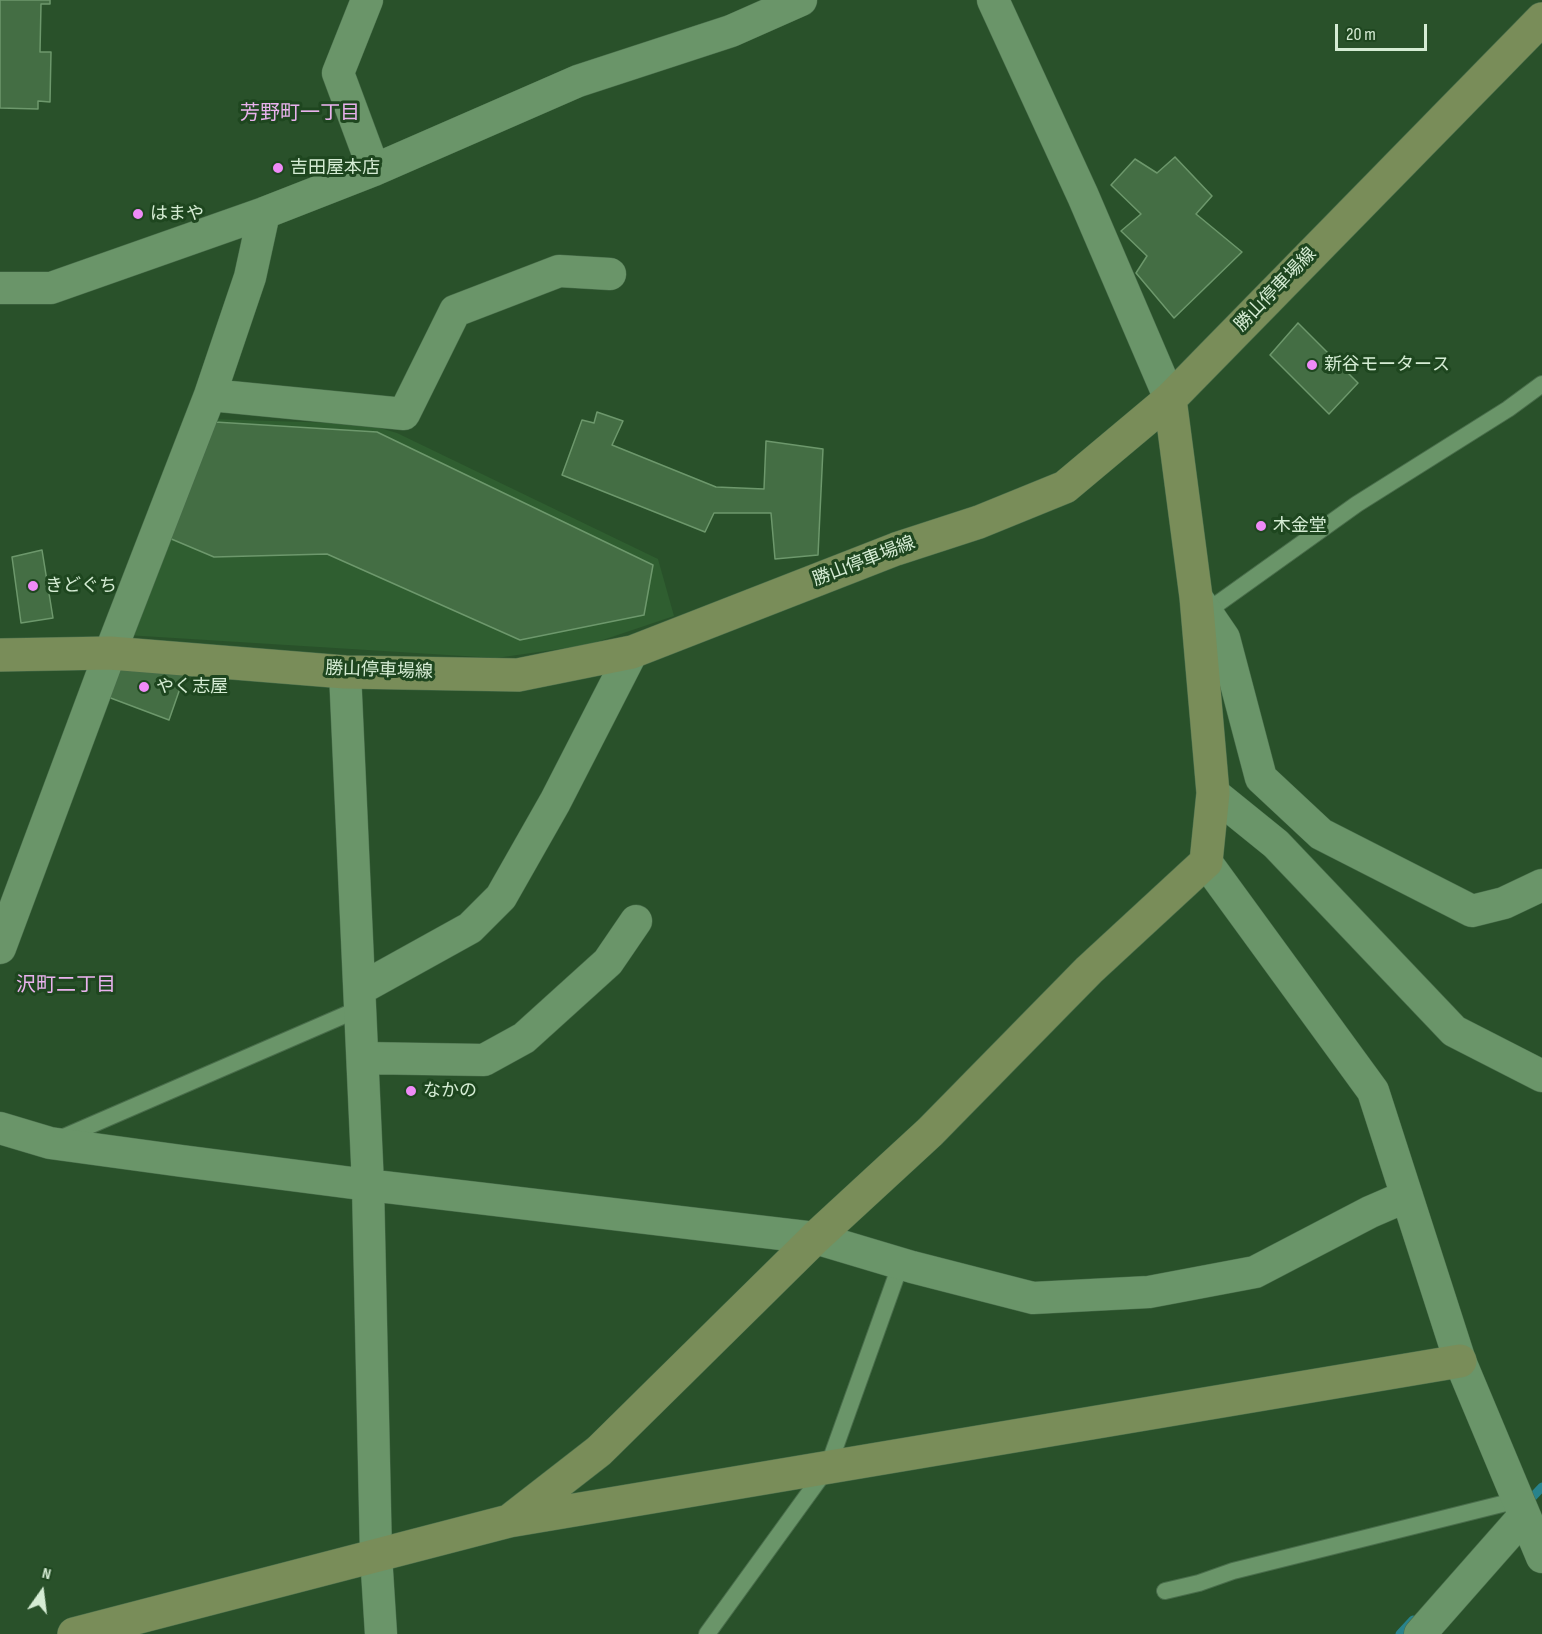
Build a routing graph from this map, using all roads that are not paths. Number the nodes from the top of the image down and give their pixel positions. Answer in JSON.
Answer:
{"nodes":[{"id":1,"x":367,"y":0,"type":"edge"},
{"id":2,"x":801,"y":0,"type":"edge"},
{"id":3,"x":993,"y":0,"type":"edge"},
{"id":4,"x":1542,"y":19,"type":"edge"},
{"id":5,"x":374,"y":170,"type":"junction"},
{"id":6,"x":264,"y":213,"type":"junction"},
{"id":7,"x":610,"y":274,"type":"dead end"},
{"id":8,"x":0,"y":288,"type":"edge"},
{"id":9,"x":1542,"y":384,"type":"edge"},
{"id":10,"x":210,"y":395,"type":"junction"},
{"id":11,"x":1170,"y":399,"type":"junction"},
{"id":12,"x":1201,"y":604,"type":"junction"},
{"id":13,"x":632,"y":652,"type":"junction"},
{"id":14,"x":110,"y":653,"type":"junction"},
{"id":15,"x":0,"y":656,"type":"edge"},
{"id":16,"x":345,"y":672,"type":"junction"},
{"id":17,"x":1213,"y":793,"type":"junction"},
{"id":18,"x":1206,"y":862,"type":"junction"},
{"id":19,"x":1542,"y":885,"type":"edge"},
{"id":20,"x":636,"y":921,"type":"dead end"},
{"id":21,"x":0,"y":948,"type":"edge"},
{"id":22,"x":360,"y":998,"type":"junction"},
{"id":23,"x":363,"y":1058,"type":"junction"},
{"id":24,"x":1542,"y":1076,"type":"edge"},
{"id":25,"x":0,"y":1128,"type":"edge"},
{"id":26,"x":50,"y":1143,"type":"junction"},
{"id":27,"x":368,"y":1185,"type":"junction"},
{"id":28,"x":1407,"y":1196,"type":"junction"},
{"id":29,"x":814,"y":1238,"type":"junction"},
{"id":30,"x":901,"y":1263,"type":"junction"},
{"id":31,"x":1460,"y":1361,"type":"junction"},
{"id":32,"x":828,"y":1467,"type":"junction"},
{"id":33,"x":1521,"y":1508,"type":"junction"},
{"id":34,"x":509,"y":1521,"type":"junction"},
{"id":35,"x":376,"y":1555,"type":"junction"},
{"id":36,"x":1542,"y":1557,"type":"edge"},
{"id":37,"x":1165,"y":1591,"type":"dead end"},
{"id":38,"x":155,"y":1624,"type":"edge"},
{"id":39,"x":74,"y":1634,"type":"edge"},
{"id":40,"x":381,"y":1634,"type":"edge"},
{"id":41,"x":707,"y":1634,"type":"edge"},
{"id":42,"x":1420,"y":1634,"type":"edge"}],
"edges":[{"from":1,"to":5,"type":"street"},
{"from":2,"to":5,"type":"street"},
{"from":3,"to":11,"type":"street"},
{"from":4,"to":11,"type":"street","name":"勝山停車場線"},
{"from":5,"to":6,"type":"street"},
{"from":6,"to":8,"type":"street"},
{"from":6,"to":10,"type":"street"},
{"from":7,"to":10,"type":"street"},
{"from":9,"to":12,"type":"lane"},
{"from":10,"to":14,"type":"street"},
{"from":11,"to":12,"type":"street"},
{"from":11,"to":13,"type":"street","name":"勝山停車場線"},
{"from":12,"to":17,"type":"street"},
{"from":12,"to":19,"type":"street"},
{"from":13,"to":16,"type":"street","name":"勝山停車場線"},
{"from":13,"to":22,"type":"street"},
{"from":14,"to":15,"type":"street","name":"勝山停車場線"},
{"from":14,"to":16,"type":"street","name":"勝山停車場線"},
{"from":14,"to":21,"type":"street"},
{"from":16,"to":22,"type":"street"},
{"from":17,"to":18,"type":"street"},
{"from":17,"to":24,"type":"street"},
{"from":18,"to":28,"type":"street"},
{"from":18,"to":29,"type":"street"},
{"from":20,"to":23,"type":"street"},
{"from":22,"to":23,"type":"street"},
{"from":22,"to":26,"type":"lane"},
{"from":23,"to":27,"type":"street"},
{"from":25,"to":26,"type":"street"},
{"from":26,"to":27,"type":"street"},
{"from":27,"to":29,"type":"street"},
{"from":27,"to":35,"type":"street"},
{"from":28,"to":30,"type":"street"},
{"from":28,"to":31,"type":"street"},
{"from":29,"to":30,"type":"street"},
{"from":29,"to":34,"type":"street"},
{"from":30,"to":32,"type":"lane"},
{"from":31,"to":32,"type":"street"},
{"from":31,"to":33,"type":"street"},
{"from":32,"to":34,"type":"street"},
{"from":32,"to":41,"type":"lane"},
{"from":33,"to":36,"type":"street"},
{"from":33,"to":37,"type":"lane"},
{"from":33,"to":42,"type":"street"},
{"from":34,"to":35,"type":"street"},
{"from":35,"to":38,"type":"street"},
{"from":35,"to":40,"type":"street"},
{"from":38,"to":39,"type":"street"}]}
